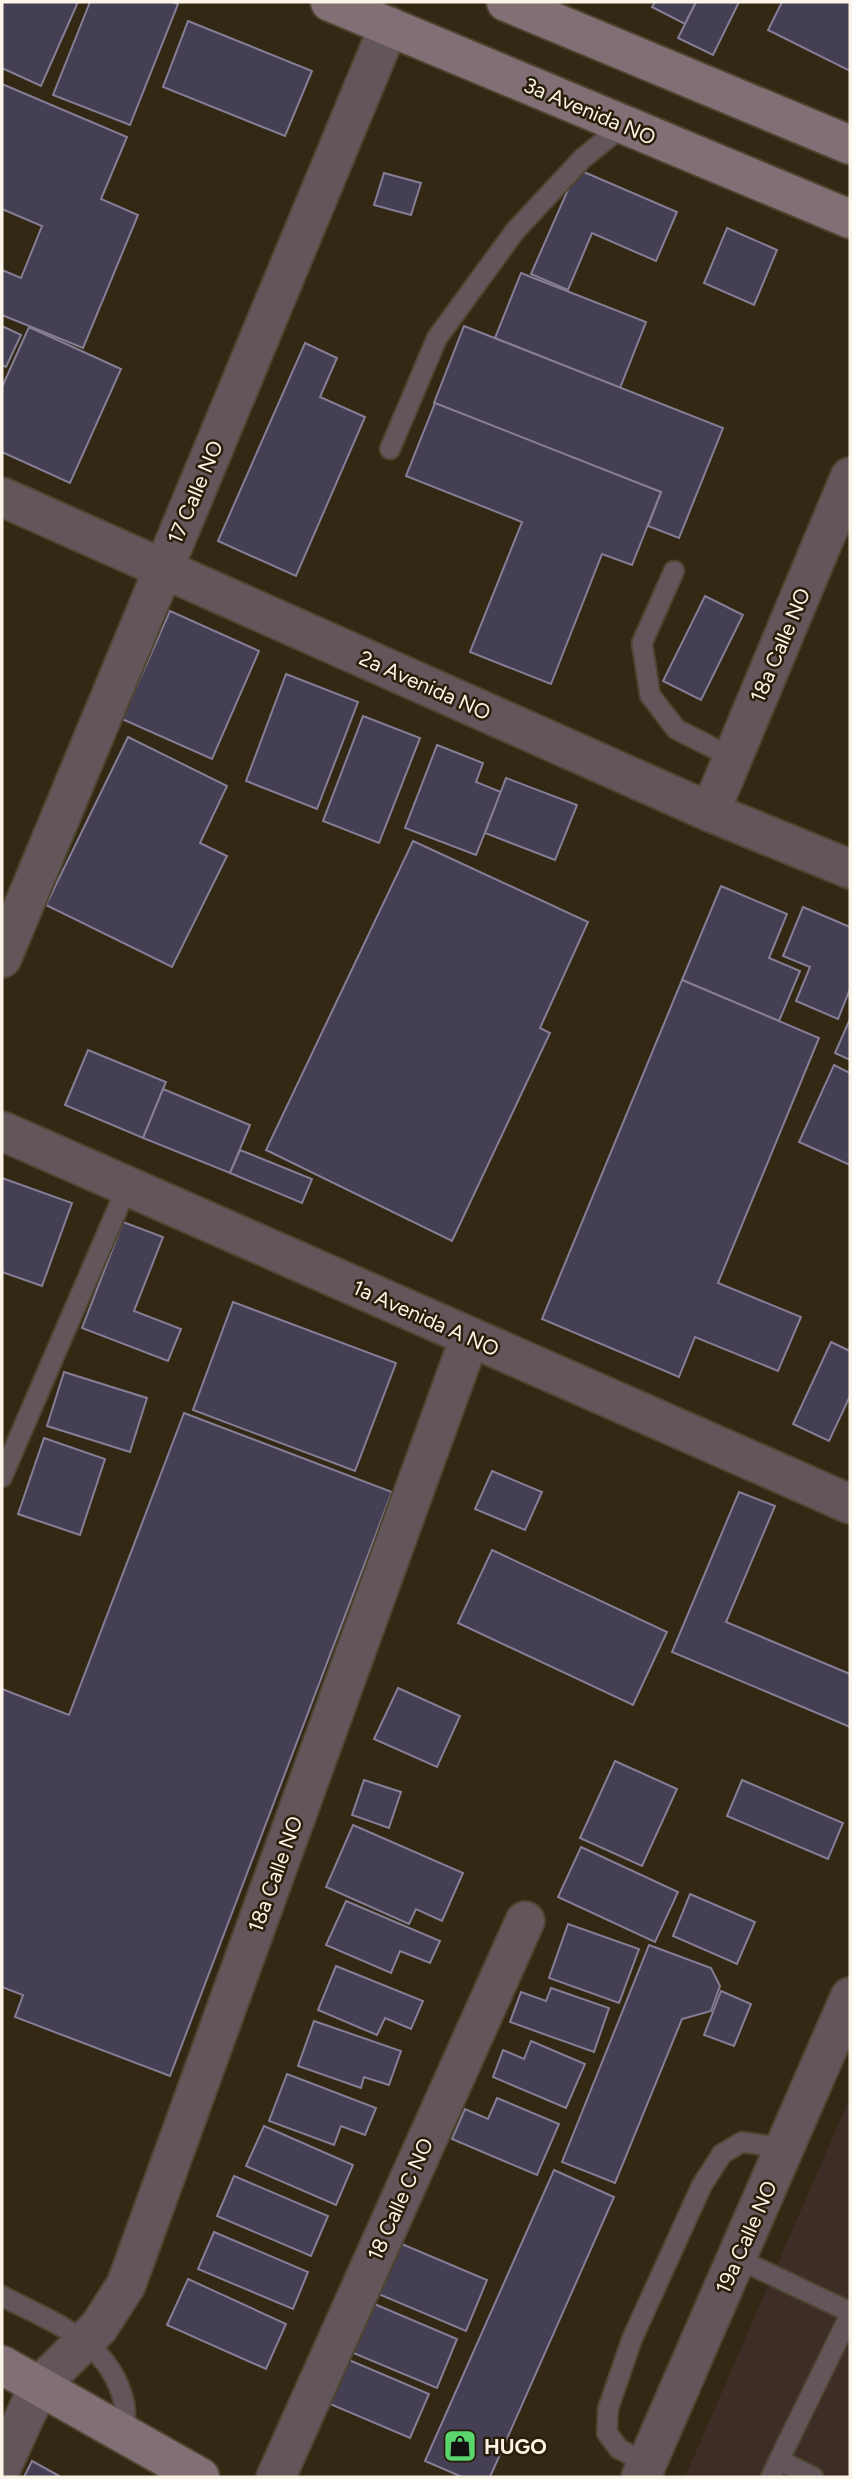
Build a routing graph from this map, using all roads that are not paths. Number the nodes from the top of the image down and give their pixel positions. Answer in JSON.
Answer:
{"nodes":[{"id":1,"x":330,"y":2,"type":"edge"},
{"id":2,"x":506,"y":2,"type":"edge"},
{"id":3,"x":389,"y":26,"type":"junction"},
{"id":4,"x":624,"y":125,"type":"junction"},
{"id":5,"x":850,"y":145,"type":"edge"},
{"id":6,"x":850,"y":219,"type":"edge"},
{"id":7,"x":390,"y":449,"type":"dead end"},
{"id":8,"x":850,"y":477,"type":"edge"},
{"id":9,"x":2,"y":497,"type":"edge"},
{"id":10,"x":163,"y":569,"type":"junction"},
{"id":11,"x":674,"y":571,"type":"dead end"},
{"id":12,"x":733,"y":758,"type":"junction"},
{"id":13,"x":710,"y":812,"type":"junction"},
{"id":14,"x":850,"y":869,"type":"edge"},
{"id":15,"x":2,"y":958,"type":"edge"},
{"id":16,"x":2,"y":1131,"type":"edge"},
{"id":17,"x":127,"y":1186,"type":"junction"},
{"id":18,"x":470,"y":1337,"type":"junction"},
{"id":19,"x":2,"y":1477,"type":"edge"},
{"id":20,"x":850,"y":1504,"type":"edge"},
{"id":21,"x":524,"y":1921,"type":"dead end"},
{"id":22,"x":850,"y":1997,"type":"edge"},
{"id":23,"x":785,"y":2148,"type":"junction"},
{"id":24,"x":736,"y":2258,"type":"junction"},
{"id":25,"x":2,"y":2296,"type":"edge"},
{"id":26,"x":850,"y":2314,"type":"edge"},
{"id":27,"x":85,"y":2339,"type":"junction"},
{"id":28,"x":2,"y":2365,"type":"edge"},
{"id":29,"x":39,"y":2386,"type":"junction"},
{"id":30,"x":125,"y":2435,"type":"junction"},
{"id":31,"x":2,"y":2466,"type":"edge"},
{"id":32,"x":775,"y":2469,"type":"edge"},
{"id":33,"x":644,"y":2470,"type":"edge"},
{"id":34,"x":200,"y":2477,"type":"edge"},
{"id":35,"x":276,"y":2477,"type":"edge"},
{"id":36,"x":813,"y":2477,"type":"edge"}],
"edges":[{"from":1,"to":3,"type":"street","name":"3a Avenida NO"},
{"from":2,"to":5,"type":"street"},
{"from":3,"to":4,"type":"street","name":"3a Avenida NO"},
{"from":3,"to":10,"type":"street","name":"17 Calle NO"},
{"from":4,"to":6,"type":"street","name":"3a Avenida NO"},
{"from":4,"to":7,"type":"lane"},
{"from":8,"to":12,"type":"street","name":"18a Calle NO"},
{"from":9,"to":10,"type":"street","name":"2a Avenida NO"},
{"from":10,"to":13,"type":"street","name":"2a Avenida NO"},
{"from":10,"to":15,"type":"street","name":"17 Calle NO"},
{"from":11,"to":12,"type":"lane"},
{"from":12,"to":13,"type":"street","name":"18a Calle NO"},
{"from":13,"to":14,"type":"street","name":"2a Avenida NO"},
{"from":16,"to":17,"type":"street","name":"1a Avenida A NO"},
{"from":17,"to":18,"type":"street","name":"1a Avenida A NO"},
{"from":17,"to":19,"type":"lane"},
{"from":18,"to":20,"type":"street","name":"1a Avenida A NO"},
{"from":18,"to":27,"type":"street","name":"18a Calle NO"},
{"from":21,"to":35,"type":"street","name":"18 Calle C NO"},
{"from":22,"to":23,"type":"street","name":"19a Calle NO"},
{"from":23,"to":24,"type":"street","name":"19a Calle NO"},
{"from":23,"to":33,"type":"lane"},
{"from":24,"to":26,"type":"lane"},
{"from":24,"to":33,"type":"street","name":"19a Calle NO"},
{"from":25,"to":27,"type":"lane"},
{"from":26,"to":32,"type":"lane"},
{"from":27,"to":29,"type":"street","name":"18a Calle NO"},
{"from":27,"to":30,"type":"lane"},
{"from":28,"to":29,"type":"street"},
{"from":29,"to":30,"type":"street"},
{"from":29,"to":31,"type":"street","name":"18a Calle NO"},
{"from":30,"to":34,"type":"street"},
{"from":32,"to":36,"type":"lane"}]}
